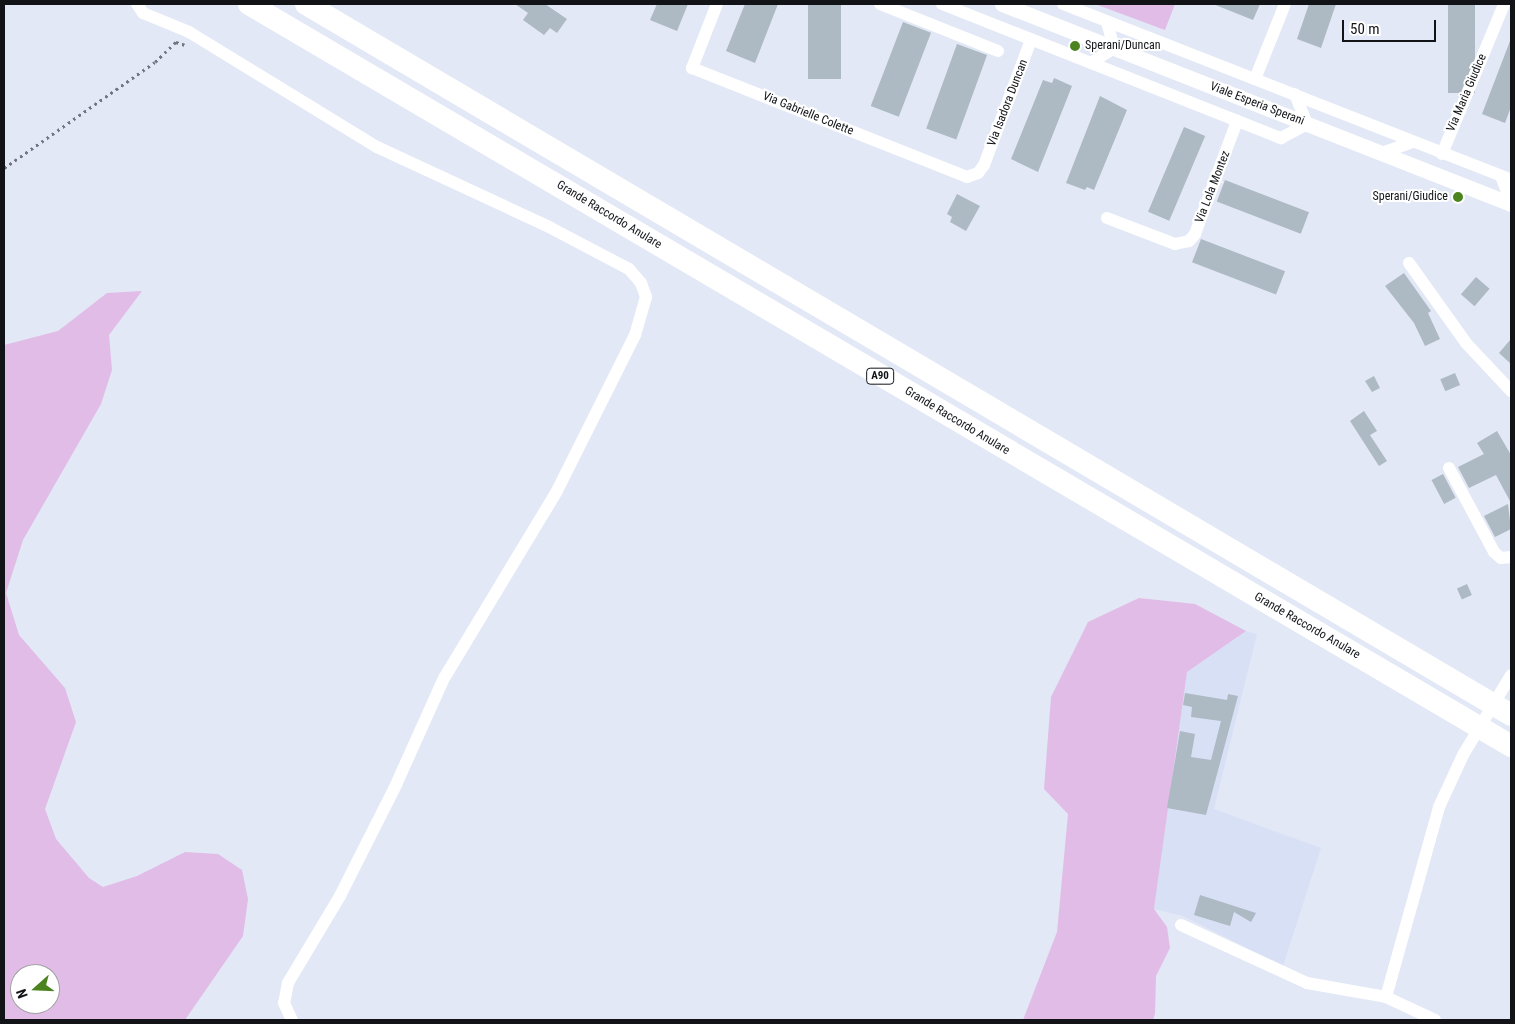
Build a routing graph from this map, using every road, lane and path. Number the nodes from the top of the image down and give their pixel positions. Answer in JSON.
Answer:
{"nodes":[{"id":1,"x":137,"y":4,"type":"edge"},
{"id":2,"x":249,"y":4,"type":"edge"},
{"id":3,"x":306,"y":4,"type":"edge"},
{"id":4,"x":717,"y":4,"type":"edge"},
{"id":5,"x":942,"y":4,"type":"edge"},
{"id":6,"x":1002,"y":4,"type":"edge"},
{"id":7,"x":1063,"y":4,"type":"edge"},
{"id":8,"x":1285,"y":4,"type":"edge"},
{"id":9,"x":1504,"y":4,"type":"edge"},
{"id":10,"x":888,"y":5,"type":"edge"},
{"id":11,"x":967,"y":9,"type":"edge"},
{"id":12,"x":1107,"y":22,"type":"junction"},
{"id":13,"x":1032,"y":40,"type":"junction"},
{"id":14,"x":193,"y":48,"type":"dead end"},
{"id":15,"x":1114,"y":48,"type":"junction"},
{"id":16,"x":998,"y":51,"type":"dead end"},
{"id":17,"x":1091,"y":63,"type":"junction"},
{"id":18,"x":1255,"y":79,"type":"junction"},
{"id":19,"x":1295,"y":94,"type":"junction"},
{"id":20,"x":1237,"y":121,"type":"junction"},
{"id":21,"x":1307,"y":124,"type":"junction"},
{"id":22,"x":1412,"y":142,"type":"junction"},
{"id":23,"x":1382,"y":153,"type":"junction"},
{"id":24,"x":1442,"y":154,"type":"junction"},
{"id":25,"x":984,"y":165,"type":"joint"},
{"id":26,"x":4,"y":168,"type":"edge"},
{"id":27,"x":1506,"y":178,"type":"edge"},
{"id":28,"x":1511,"y":203,"type":"edge"},
{"id":29,"x":1107,"y":218,"type":"dead end"},
{"id":30,"x":1409,"y":263,"type":"dead end"},
{"id":31,"x":1511,"y":391,"type":"edge"},
{"id":32,"x":1449,"y":468,"type":"dead end"},
{"id":33,"x":1511,"y":557,"type":"edge"},
{"id":34,"x":1511,"y":675,"type":"edge"},
{"id":35,"x":1511,"y":715,"type":"edge"},
{"id":36,"x":1511,"y":746,"type":"edge"},
{"id":37,"x":1181,"y":925,"type":"dead end"},
{"id":38,"x":1386,"y":997,"type":"junction"},
{"id":39,"x":292,"y":1020,"type":"edge"},
{"id":40,"x":1435,"y":1020,"type":"edge"}],
"edges":[{"from":1,"to":39,"type":"street"},
{"from":2,"to":36,"type":"highway","name":"Grande Raccordo Anulare","number":"A90"},
{"from":3,"to":35,"type":"highway","number":"A90"},
{"from":4,"to":25,"type":"street","name":"Via Gabrielle Colette"},
{"from":5,"to":11,"type":"street","name":"Viale Esperia Sperani"},
{"from":6,"to":15,"type":"street","name":"Viale Esperia Sperani"},
{"from":7,"to":12,"type":"street","name":"Viale Esperia Sperani"},
{"from":8,"to":18,"type":"street"},
{"from":9,"to":24,"type":"street","name":"Via Maria Giudice"},
{"from":10,"to":16,"type":"street"},
{"from":11,"to":13,"type":"street","name":"Viale Esperia Sperani"},
{"from":12,"to":15,"type":"street"},
{"from":12,"to":18,"type":"street","name":"Viale Esperia Sperani"},
{"from":13,"to":17,"type":"street","name":"Viale Esperia Sperani"},
{"from":13,"to":25,"type":"street","name":"Via Isadora Duncan"},
{"from":14,"to":26,"type":"path"},
{"from":15,"to":17,"type":"street"},
{"from":15,"to":21,"type":"street","name":"Viale Esperia Sperani"},
{"from":17,"to":20,"type":"street","name":"Viale Esperia Sperani"},
{"from":18,"to":19,"type":"street","name":"Viale Esperia Sperani"},
{"from":19,"to":21,"type":"street"},
{"from":19,"to":22,"type":"street","name":"Viale Esperia Sperani"},
{"from":20,"to":21,"type":"street"},
{"from":20,"to":29,"type":"street","name":"Via Lola Montez"},
{"from":21,"to":23,"type":"street","name":"Viale Esperia Sperani"},
{"from":22,"to":23,"type":"street"},
{"from":22,"to":24,"type":"street","name":"Viale Esperia Sperani"},
{"from":23,"to":28,"type":"street","name":"Viale Esperia Sperani"},
{"from":24,"to":27,"type":"street","name":"Viale Esperia Sperani"},
{"from":27,"to":28,"type":"street"},
{"from":30,"to":31,"type":"street"},
{"from":32,"to":33,"type":"street"},
{"from":34,"to":38,"type":"street"},
{"from":37,"to":38,"type":"street"},
{"from":38,"to":40,"type":"street"}]}
